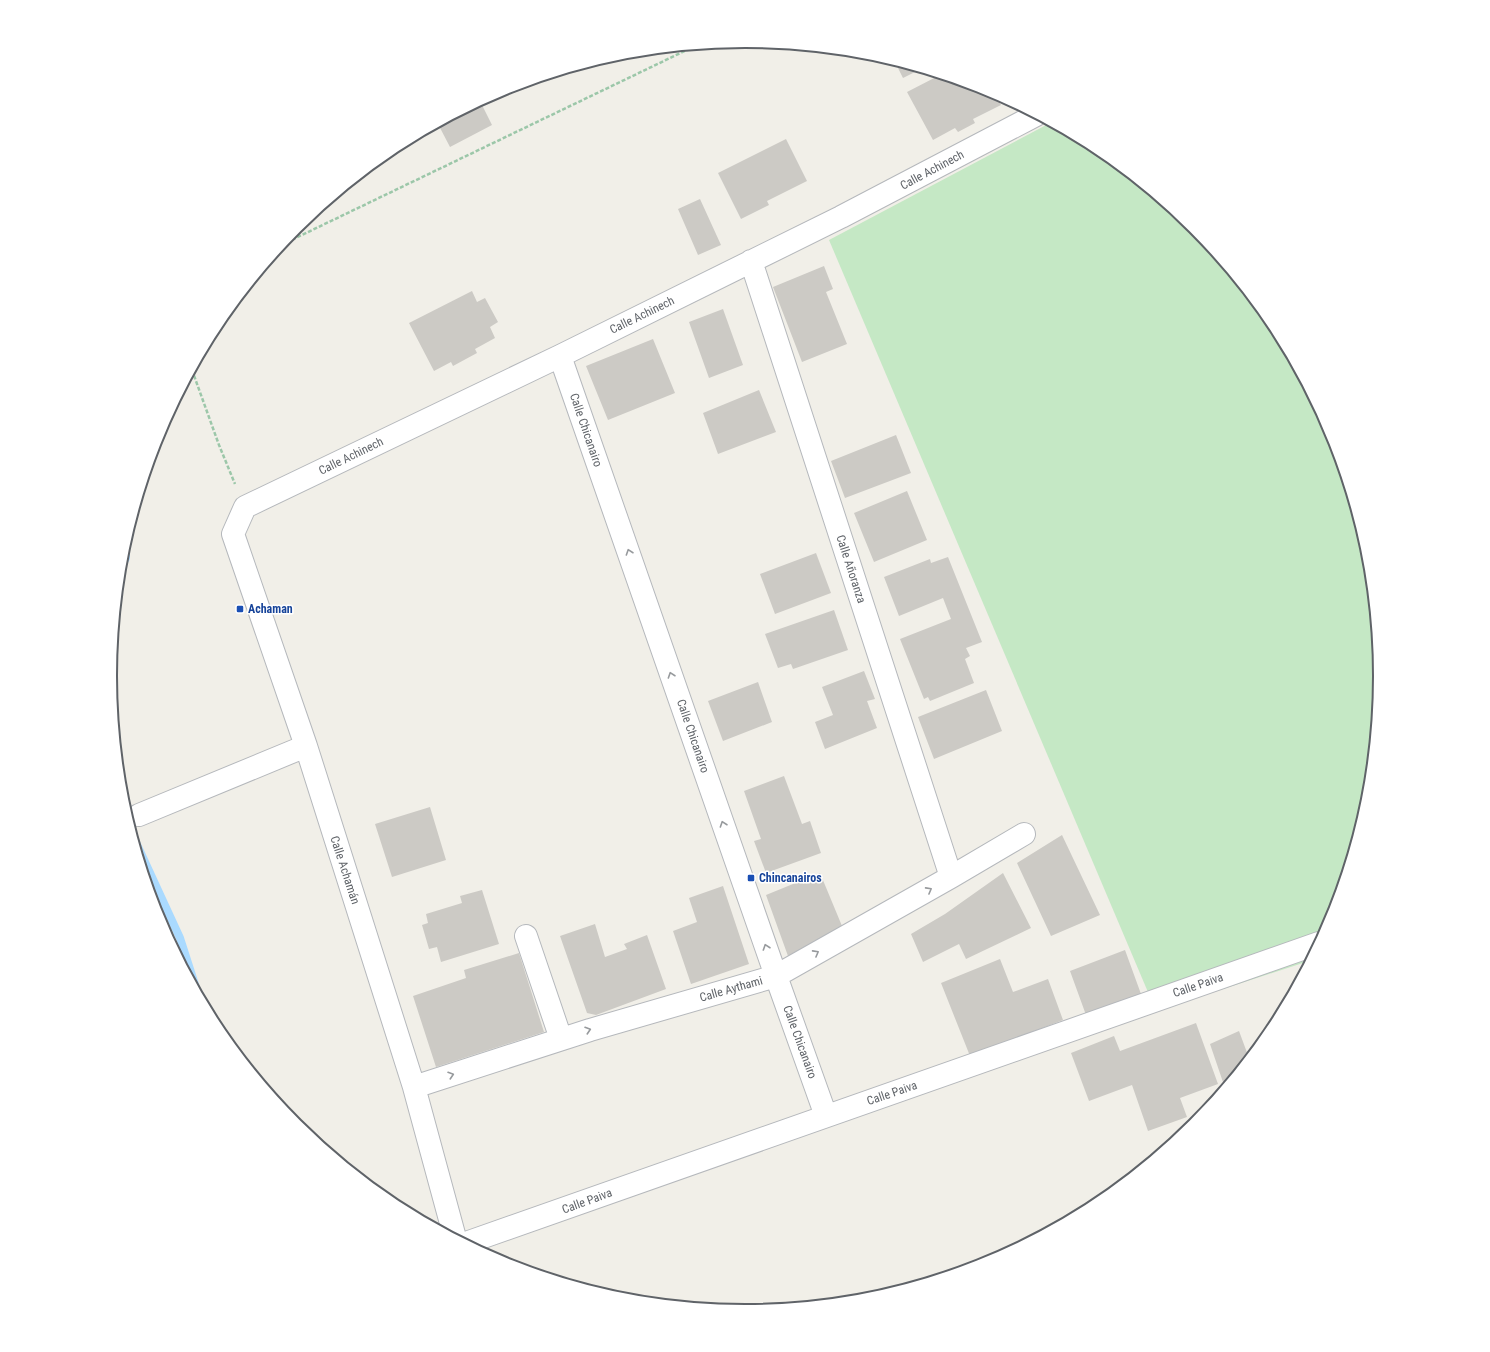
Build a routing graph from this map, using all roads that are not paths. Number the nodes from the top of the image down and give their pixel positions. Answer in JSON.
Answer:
{"nodes":[{"id":1,"x":1031,"y":117,"type":"edge"},
{"id":2,"x":751,"y":261,"type":"junction"},
{"id":3,"x":560,"y":356,"type":"junction"},
{"id":4,"x":245,"y":507,"type":"joint"},
{"id":5,"x":306,"y":746,"type":"junction"},
{"id":6,"x":139,"y":815,"type":"dead end"},
{"id":7,"x":1024,"y":834,"type":"dead end"},
{"id":8,"x":951,"y":877,"type":"junction"},
{"id":9,"x":526,"y":936,"type":"dead end"},
{"id":10,"x":1312,"y":946,"type":"edge"},
{"id":11,"x":776,"y":976,"type":"junction"},
{"id":12,"x":561,"y":1039,"type":"junction"},
{"id":13,"x":414,"y":1087,"type":"junction"},
{"id":14,"x":826,"y":1116,"type":"junction"},
{"id":15,"x":453,"y":1232,"type":"edge"},
{"id":16,"x":472,"y":1241,"type":"edge"}],
"edges":[{"from":1,"to":2,"type":"street","name":"Calle Achinech"},
{"from":2,"to":3,"type":"street","name":"Calle Achinech"},
{"from":2,"to":8,"type":"street","name":"Calle Añoranza"},
{"from":3,"to":4,"type":"street","name":"Calle Achinech"},
{"from":11,"to":3,"type":"street","name":"Calle Chicanairo","one_way":true},
{"from":4,"to":5,"type":"street","name":"Calle Achamán"},
{"from":5,"to":6,"type":"street"},
{"from":5,"to":13,"type":"street","name":"Calle Achamán"},
{"from":7,"to":8,"type":"street","name":"Calle Aythami"},
{"from":11,"to":8,"type":"street","name":"Calle Aythami","one_way":true},
{"from":9,"to":12,"type":"street"},
{"from":10,"to":14,"type":"street","name":"Calle Paiva"},
{"from":12,"to":11,"type":"street","name":"Calle Aythami","one_way":true},
{"from":11,"to":14,"type":"street","name":"Calle Chicanairo"},
{"from":13,"to":12,"type":"street","name":"Calle Aythami","one_way":true},
{"from":13,"to":15,"type":"street","name":"Calle Achamán"},
{"from":14,"to":16,"type":"street","name":"Calle Paiva"}]}
